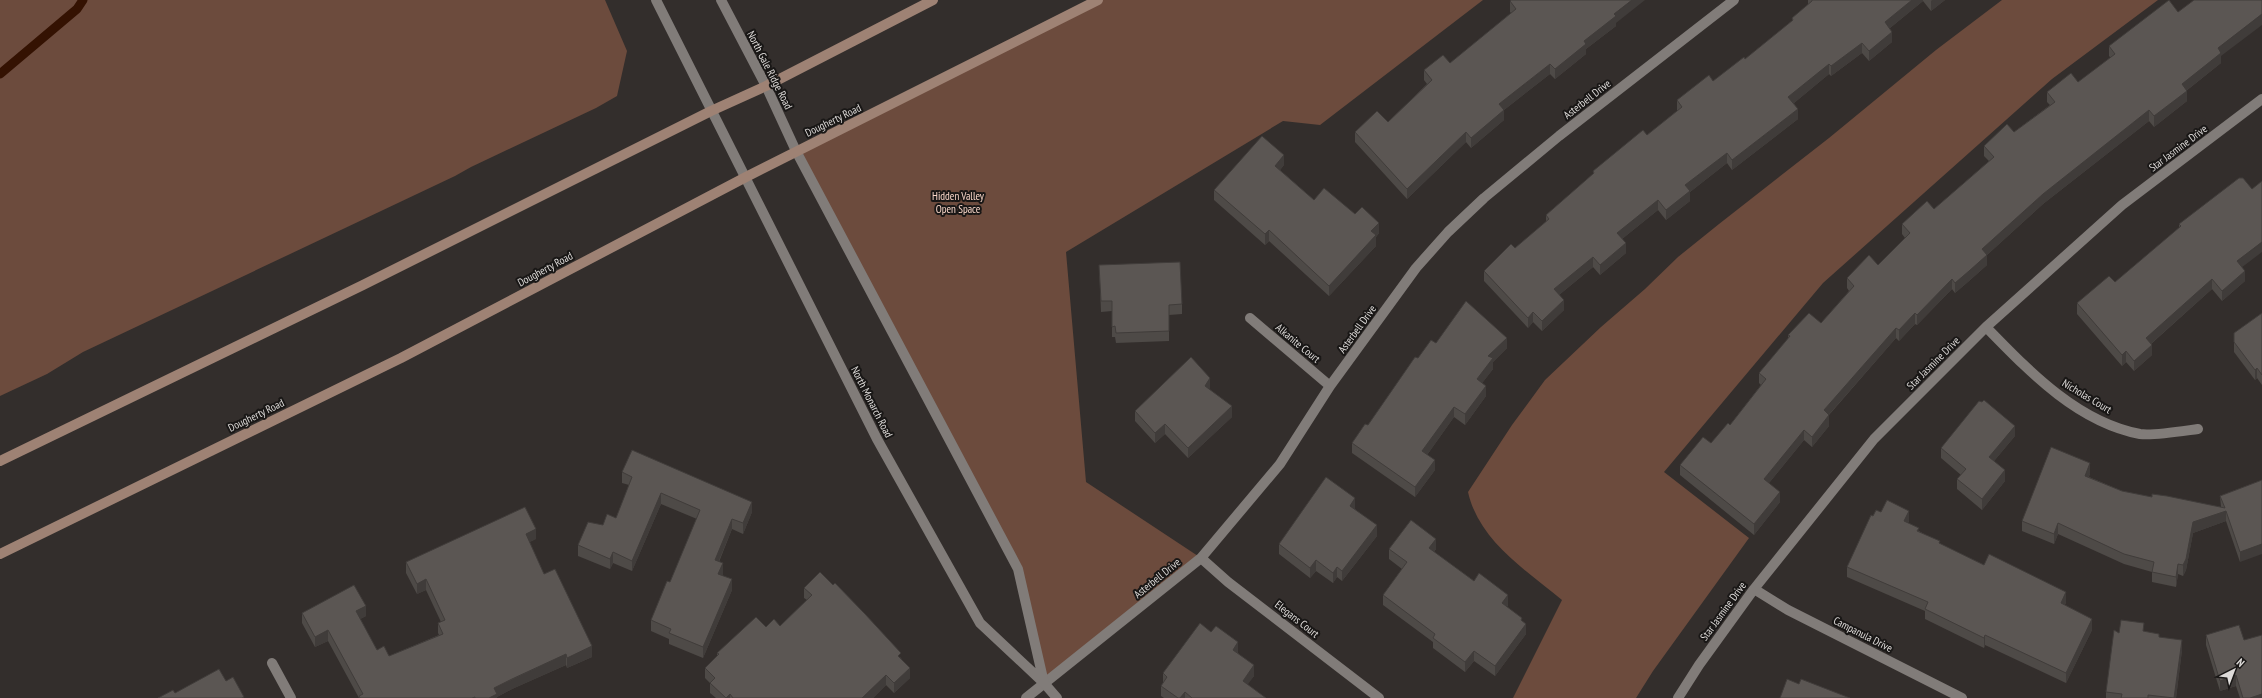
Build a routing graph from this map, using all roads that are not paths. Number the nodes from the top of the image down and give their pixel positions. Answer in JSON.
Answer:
{"nodes":[{"id":1,"x":656,"y":0,"type":"edge"},
{"id":2,"x":721,"y":0,"type":"edge"},
{"id":3,"x":934,"y":0,"type":"edge"},
{"id":4,"x":1098,"y":0,"type":"edge"},
{"id":5,"x":1734,"y":0,"type":"edge"},
{"id":6,"x":766,"y":86,"type":"junction"},
{"id":7,"x":2262,"y":99,"type":"edge"},
{"id":8,"x":710,"y":111,"type":"junction"},
{"id":9,"x":796,"y":151,"type":"junction"},
{"id":10,"x":746,"y":176,"type":"junction"},
{"id":11,"x":1250,"y":318,"type":"dead end"},
{"id":12,"x":1986,"y":327,"type":"junction"},
{"id":13,"x":1330,"y":386,"type":"junction"},
{"id":14,"x":2198,"y":429,"type":"dead end"},
{"id":15,"x":0,"y":461,"type":"edge"},
{"id":16,"x":0,"y":554,"type":"edge"},
{"id":17,"x":1201,"y":558,"type":"junction"},
{"id":18,"x":1754,"y":589,"type":"junction"},
{"id":19,"x":272,"y":662,"type":"dead end"},
{"id":20,"x":1044,"y":683,"type":"junction"},
{"id":21,"x":1946,"y":694,"type":"edge"},
{"id":22,"x":291,"y":698,"type":"edge"},
{"id":23,"x":1026,"y":698,"type":"edge"},
{"id":24,"x":1057,"y":698,"type":"edge"},
{"id":25,"x":1379,"y":698,"type":"edge"},
{"id":26,"x":1678,"y":698,"type":"edge"},
{"id":27,"x":1962,"y":698,"type":"edge"}],
"edges":[{"from":1,"to":8,"type":"street"},
{"from":2,"to":6,"type":"street","name":"North Gale Ridge Road"},
{"from":3,"to":6,"type":"main road"},
{"from":4,"to":9,"type":"main road","name":"Dougherty Road"},
{"from":5,"to":13,"type":"street","name":"Asterbell Drive"},
{"from":6,"to":8,"type":"main road"},
{"from":6,"to":9,"type":"street","name":"North Gale Ridge Road"},
{"from":7,"to":12,"type":"street","name":"Star Jasmine Drive"},
{"from":8,"to":10,"type":"street","name":"North Monarch Road"},
{"from":8,"to":15,"type":"main road"},
{"from":9,"to":10,"type":"main road","name":"Dougherty Road"},
{"from":9,"to":20,"type":"street","name":"North Monarch Road"},
{"from":10,"to":16,"type":"main road","name":"Dougherty Road"},
{"from":10,"to":20,"type":"street","name":"North Monarch Road"},
{"from":11,"to":13,"type":"street","name":"Alkanite Court"},
{"from":12,"to":14,"type":"street","name":"Nicholas Court"},
{"from":12,"to":18,"type":"street","name":"Star Jasmine Drive"},
{"from":13,"to":17,"type":"street","name":"Asterbell Drive"},
{"from":17,"to":20,"type":"street","name":"Asterbell Drive"},
{"from":17,"to":25,"type":"street","name":"Elegans Court"},
{"from":18,"to":21,"type":"street","name":"Campanula Drive"},
{"from":18,"to":26,"type":"street","name":"Star Jasmine Drive"},
{"from":19,"to":22,"type":"street"},
{"from":20,"to":23,"type":"street","name":"Asterbell Drive"},
{"from":20,"to":24,"type":"street","name":"North Monarch Road"},
{"from":21,"to":27,"type":"street","name":"Campanula Drive"}]}
